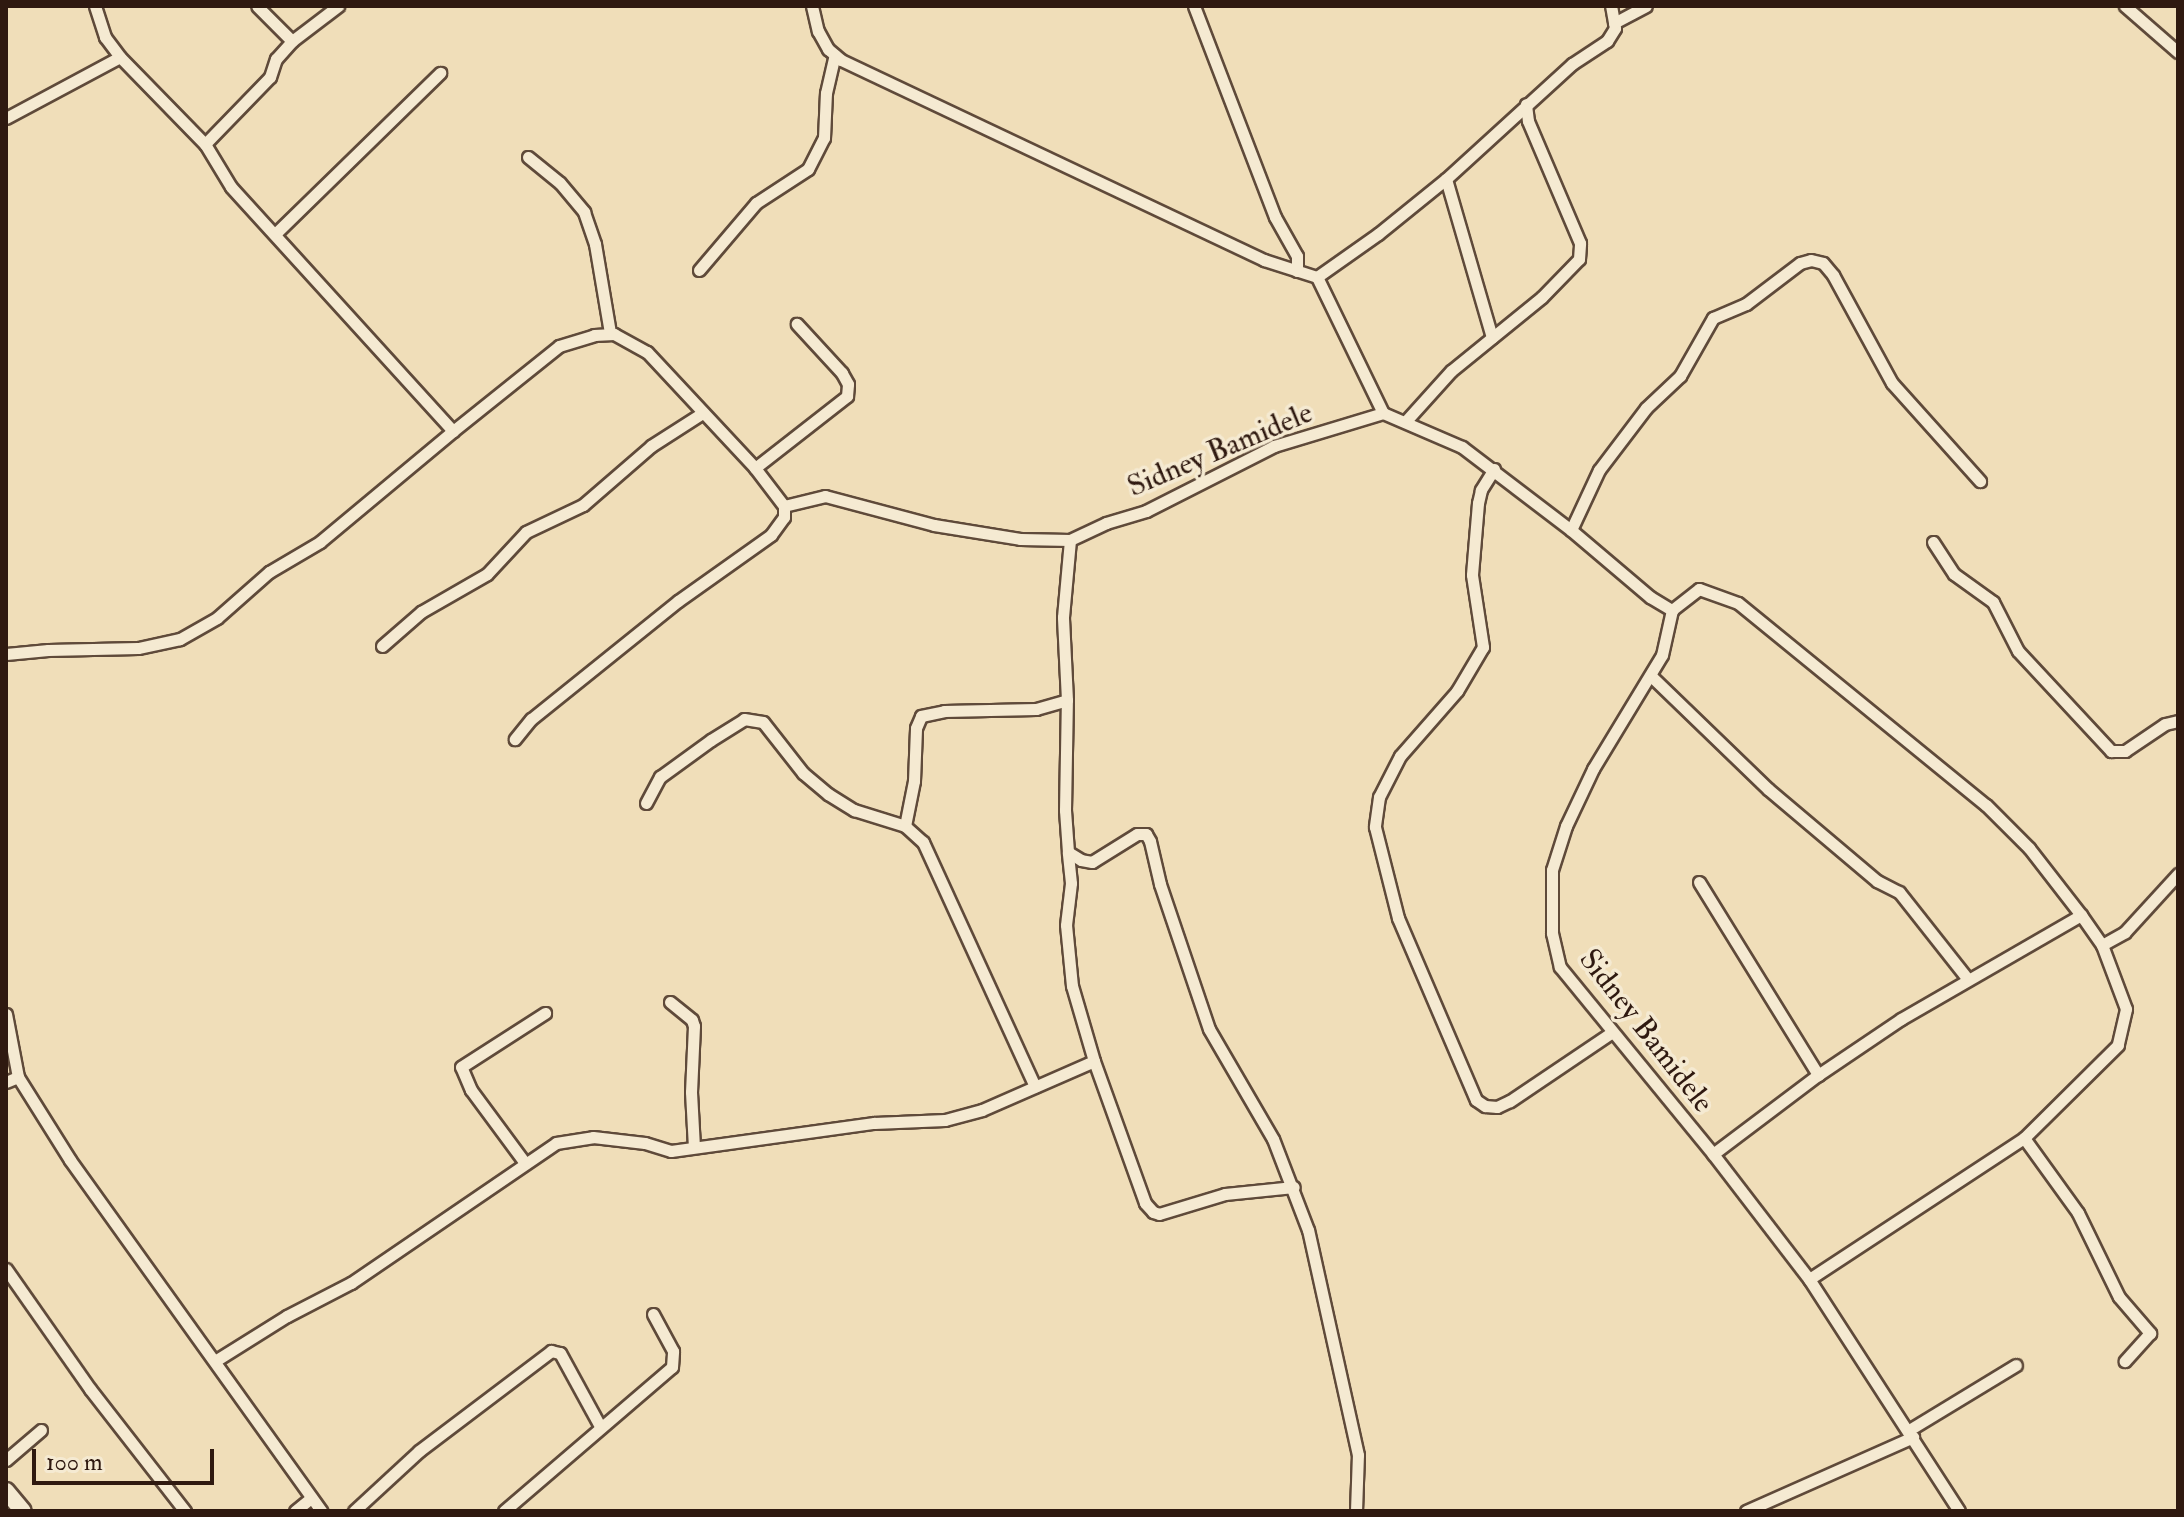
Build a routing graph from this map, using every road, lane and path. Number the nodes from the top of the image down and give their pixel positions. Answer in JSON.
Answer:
{"nodes":[{"id":1,"x":95,"y":6,"type":"edge"},
{"id":2,"x":257,"y":6,"type":"edge"},
{"id":3,"x":338,"y":6,"type":"edge"},
{"id":4,"x":812,"y":6,"type":"edge"},
{"id":5,"x":1194,"y":6,"type":"edge"},
{"id":6,"x":1611,"y":6,"type":"edge"},
{"id":7,"x":1646,"y":6,"type":"edge"},
{"id":8,"x":2125,"y":6,"type":"edge"},
{"id":9,"x":1614,"y":23,"type":"junction"},
{"id":10,"x":292,"y":41,"type":"junction"},
{"id":11,"x":2178,"y":52,"type":"edge"},
{"id":12,"x":835,"y":55,"type":"junction"},
{"id":13,"x":120,"y":57,"type":"junction"},
{"id":14,"x":440,"y":73,"type":"dead end"},
{"id":15,"x":1526,"y":104,"type":"junction"},
{"id":16,"x":1511,"y":117,"type":"junction"},
{"id":17,"x":6,"y":118,"type":"edge"},
{"id":18,"x":1528,"y":121,"type":"junction"},
{"id":19,"x":205,"y":144,"type":"junction"},
{"id":20,"x":528,"y":157,"type":"dead end"},
{"id":21,"x":1446,"y":179,"type":"junction"},
{"id":22,"x":275,"y":234,"type":"junction"},
{"id":23,"x":699,"y":270,"type":"dead end"},
{"id":24,"x":1297,"y":271,"type":"junction"},
{"id":25,"x":1317,"y":277,"type":"junction"},
{"id":26,"x":797,"y":324,"type":"dead end"},
{"id":27,"x":610,"y":333,"type":"junction"},
{"id":28,"x":1492,"y":337,"type":"junction"},
{"id":29,"x":1383,"y":413,"type":"junction"},
{"id":30,"x":701,"y":414,"type":"junction"},
{"id":31,"x":1405,"y":422,"type":"junction"},
{"id":32,"x":453,"y":431,"type":"junction"},
{"id":33,"x":755,"y":468,"type":"junction"},
{"id":34,"x":1494,"y":469,"type":"junction"},
{"id":35,"x":1980,"y":481,"type":"dead end"},
{"id":36,"x":784,"y":506,"type":"junction"},
{"id":37,"x":1571,"y":530,"type":"junction"},
{"id":38,"x":1070,"y":540,"type":"junction"},
{"id":39,"x":1933,"y":542,"type":"dead end"},
{"id":40,"x":1672,"y":610,"type":"junction"},
{"id":41,"x":382,"y":646,"type":"dead end"},
{"id":42,"x":8,"y":651,"type":"edge"},
{"id":43,"x":1651,"y":676,"type":"junction"},
{"id":44,"x":1067,"y":700,"type":"junction"},
{"id":45,"x":2178,"y":721,"type":"edge"},
{"id":46,"x":515,"y":739,"type":"dead end"},
{"id":47,"x":646,"y":803,"type":"dead end"},
{"id":48,"x":905,"y":826,"type":"junction"},
{"id":49,"x":1068,"y":852,"type":"junction"},
{"id":50,"x":2178,"y":874,"type":"edge"},
{"id":51,"x":1699,"y":882,"type":"dead end"},
{"id":52,"x":2081,"y":915,"type":"junction"},
{"id":53,"x":2102,"y":945,"type":"junction"},
{"id":54,"x":1967,"y":978,"type":"junction"},
{"id":55,"x":670,"y":1002,"type":"dead end"},
{"id":56,"x":545,"y":1013,"type":"dead end"},
{"id":57,"x":6,"y":1014,"type":"edge"},
{"id":58,"x":1611,"y":1033,"type":"junction"},
{"id":59,"x":1094,"y":1061,"type":"junction"},
{"id":60,"x":1818,"y":1075,"type":"junction"},
{"id":61,"x":18,"y":1077,"type":"junction"},
{"id":62,"x":6,"y":1082,"type":"edge"},
{"id":63,"x":1035,"y":1087,"type":"junction"},
{"id":64,"x":2024,"y":1138,"type":"junction"},
{"id":65,"x":694,"y":1147,"type":"junction"},
{"id":66,"x":1713,"y":1154,"type":"junction"},
{"id":67,"x":525,"y":1163,"type":"junction"},
{"id":68,"x":1294,"y":1187,"type":"junction"},
{"id":69,"x":6,"y":1269,"type":"edge"},
{"id":70,"x":1809,"y":1279,"type":"junction"},
{"id":71,"x":653,"y":1314,"type":"dead end"},
{"id":72,"x":215,"y":1361,"type":"junction"},
{"id":73,"x":2125,"y":1361,"type":"dead end"},
{"id":74,"x":2016,"y":1365,"type":"dead end"},
{"id":75,"x":600,"y":1426,"type":"junction"},
{"id":76,"x":41,"y":1430,"type":"dead end"},
{"id":77,"x":1911,"y":1433,"type":"junction"},
{"id":78,"x":6,"y":1460,"type":"edge"},
{"id":79,"x":6,"y":1491,"type":"edge"},
{"id":80,"x":311,"y":1498,"type":"junction"},
{"id":81,"x":23,"y":1511,"type":"edge"},
{"id":82,"x":185,"y":1511,"type":"edge"},
{"id":83,"x":295,"y":1511,"type":"edge"},
{"id":84,"x":321,"y":1511,"type":"edge"},
{"id":85,"x":354,"y":1511,"type":"edge"},
{"id":86,"x":504,"y":1511,"type":"edge"},
{"id":87,"x":1356,"y":1511,"type":"edge"},
{"id":88,"x":1746,"y":1511,"type":"edge"},
{"id":89,"x":1959,"y":1511,"type":"edge"}],
"edges":[{"from":1,"to":13,"type":"street"},
{"from":2,"to":10,"type":"street"},
{"from":3,"to":10,"type":"street"},
{"from":4,"to":12,"type":"street"},
{"from":5,"to":24,"type":"street"},
{"from":6,"to":9,"type":"street"},
{"from":7,"to":9,"type":"street"},
{"from":8,"to":11,"type":"street"},
{"from":9,"to":15,"type":"street"},
{"from":10,"to":19,"type":"street"},
{"from":12,"to":23,"type":"street"},
{"from":12,"to":24,"type":"street"},
{"from":13,"to":17,"type":"street"},
{"from":13,"to":19,"type":"street"},
{"from":14,"to":22,"type":"street"},
{"from":15,"to":16,"type":"street"},
{"from":15,"to":18,"type":"street"},
{"from":16,"to":18,"type":"street"},
{"from":16,"to":21,"type":"street"},
{"from":18,"to":28,"type":"street"},
{"from":19,"to":22,"type":"street"},
{"from":20,"to":27,"type":"street"},
{"from":21,"to":25,"type":"street"},
{"from":21,"to":28,"type":"street"},
{"from":22,"to":32,"type":"street"},
{"from":24,"to":25,"type":"street"},
{"from":25,"to":29,"type":"street"},
{"from":26,"to":33,"type":"street"},
{"from":27,"to":30,"type":"street"},
{"from":27,"to":32,"type":"street"},
{"from":28,"to":31,"type":"street"},
{"from":29,"to":31,"type":"street"},
{"from":29,"to":38,"type":"street","name":"Sidney Bamidele"},
{"from":30,"to":33,"type":"street"},
{"from":30,"to":41,"type":"street"},
{"from":31,"to":34,"type":"street"},
{"from":32,"to":42,"type":"street"},
{"from":33,"to":36,"type":"street"},
{"from":34,"to":37,"type":"street"},
{"from":34,"to":58,"type":"street"},
{"from":35,"to":37,"type":"street"},
{"from":36,"to":38,"type":"street"},
{"from":36,"to":46,"type":"street"},
{"from":37,"to":40,"type":"street"},
{"from":38,"to":44,"type":"street"},
{"from":39,"to":45,"type":"street"},
{"from":40,"to":43,"type":"street","name":"Sidney Bamidele"},
{"from":40,"to":52,"type":"street"},
{"from":43,"to":54,"type":"street"},
{"from":43,"to":58,"type":"street","name":"Sidney Bamidele"},
{"from":44,"to":48,"type":"street"},
{"from":44,"to":49,"type":"street"},
{"from":47,"to":48,"type":"street"},
{"from":48,"to":63,"type":"street"},
{"from":49,"to":59,"type":"street"},
{"from":49,"to":68,"type":"street"},
{"from":50,"to":53,"type":"street"},
{"from":51,"to":60,"type":"street"},
{"from":52,"to":53,"type":"street"},
{"from":52,"to":54,"type":"street"},
{"from":53,"to":64,"type":"street"},
{"from":54,"to":60,"type":"street"},
{"from":55,"to":65,"type":"street"},
{"from":56,"to":67,"type":"street"},
{"from":57,"to":61,"type":"street"},
{"from":58,"to":66,"type":"street","name":"Sidney Bamidele"},
{"from":59,"to":63,"type":"street"},
{"from":59,"to":68,"type":"street"},
{"from":60,"to":66,"type":"street"},
{"from":61,"to":62,"type":"street"},
{"from":61,"to":72,"type":"street"},
{"from":63,"to":65,"type":"street"},
{"from":64,"to":70,"type":"street"},
{"from":64,"to":73,"type":"street"},
{"from":65,"to":67,"type":"street"},
{"from":66,"to":70,"type":"street","name":"Sidney Bamidele"},
{"from":67,"to":72,"type":"street"},
{"from":68,"to":87,"type":"street"},
{"from":69,"to":82,"type":"street"},
{"from":70,"to":77,"type":"street","name":"Sidney Bamidele"},
{"from":71,"to":75,"type":"street"},
{"from":72,"to":80,"type":"street"},
{"from":74,"to":77,"type":"street"},
{"from":75,"to":85,"type":"street"},
{"from":75,"to":86,"type":"street"},
{"from":76,"to":78,"type":"street"},
{"from":77,"to":88,"type":"street"},
{"from":77,"to":89,"type":"street","name":"Sidney Bamidele"},
{"from":79,"to":81,"type":"street"},
{"from":80,"to":83,"type":"street"},
{"from":80,"to":84,"type":"street"}]}
